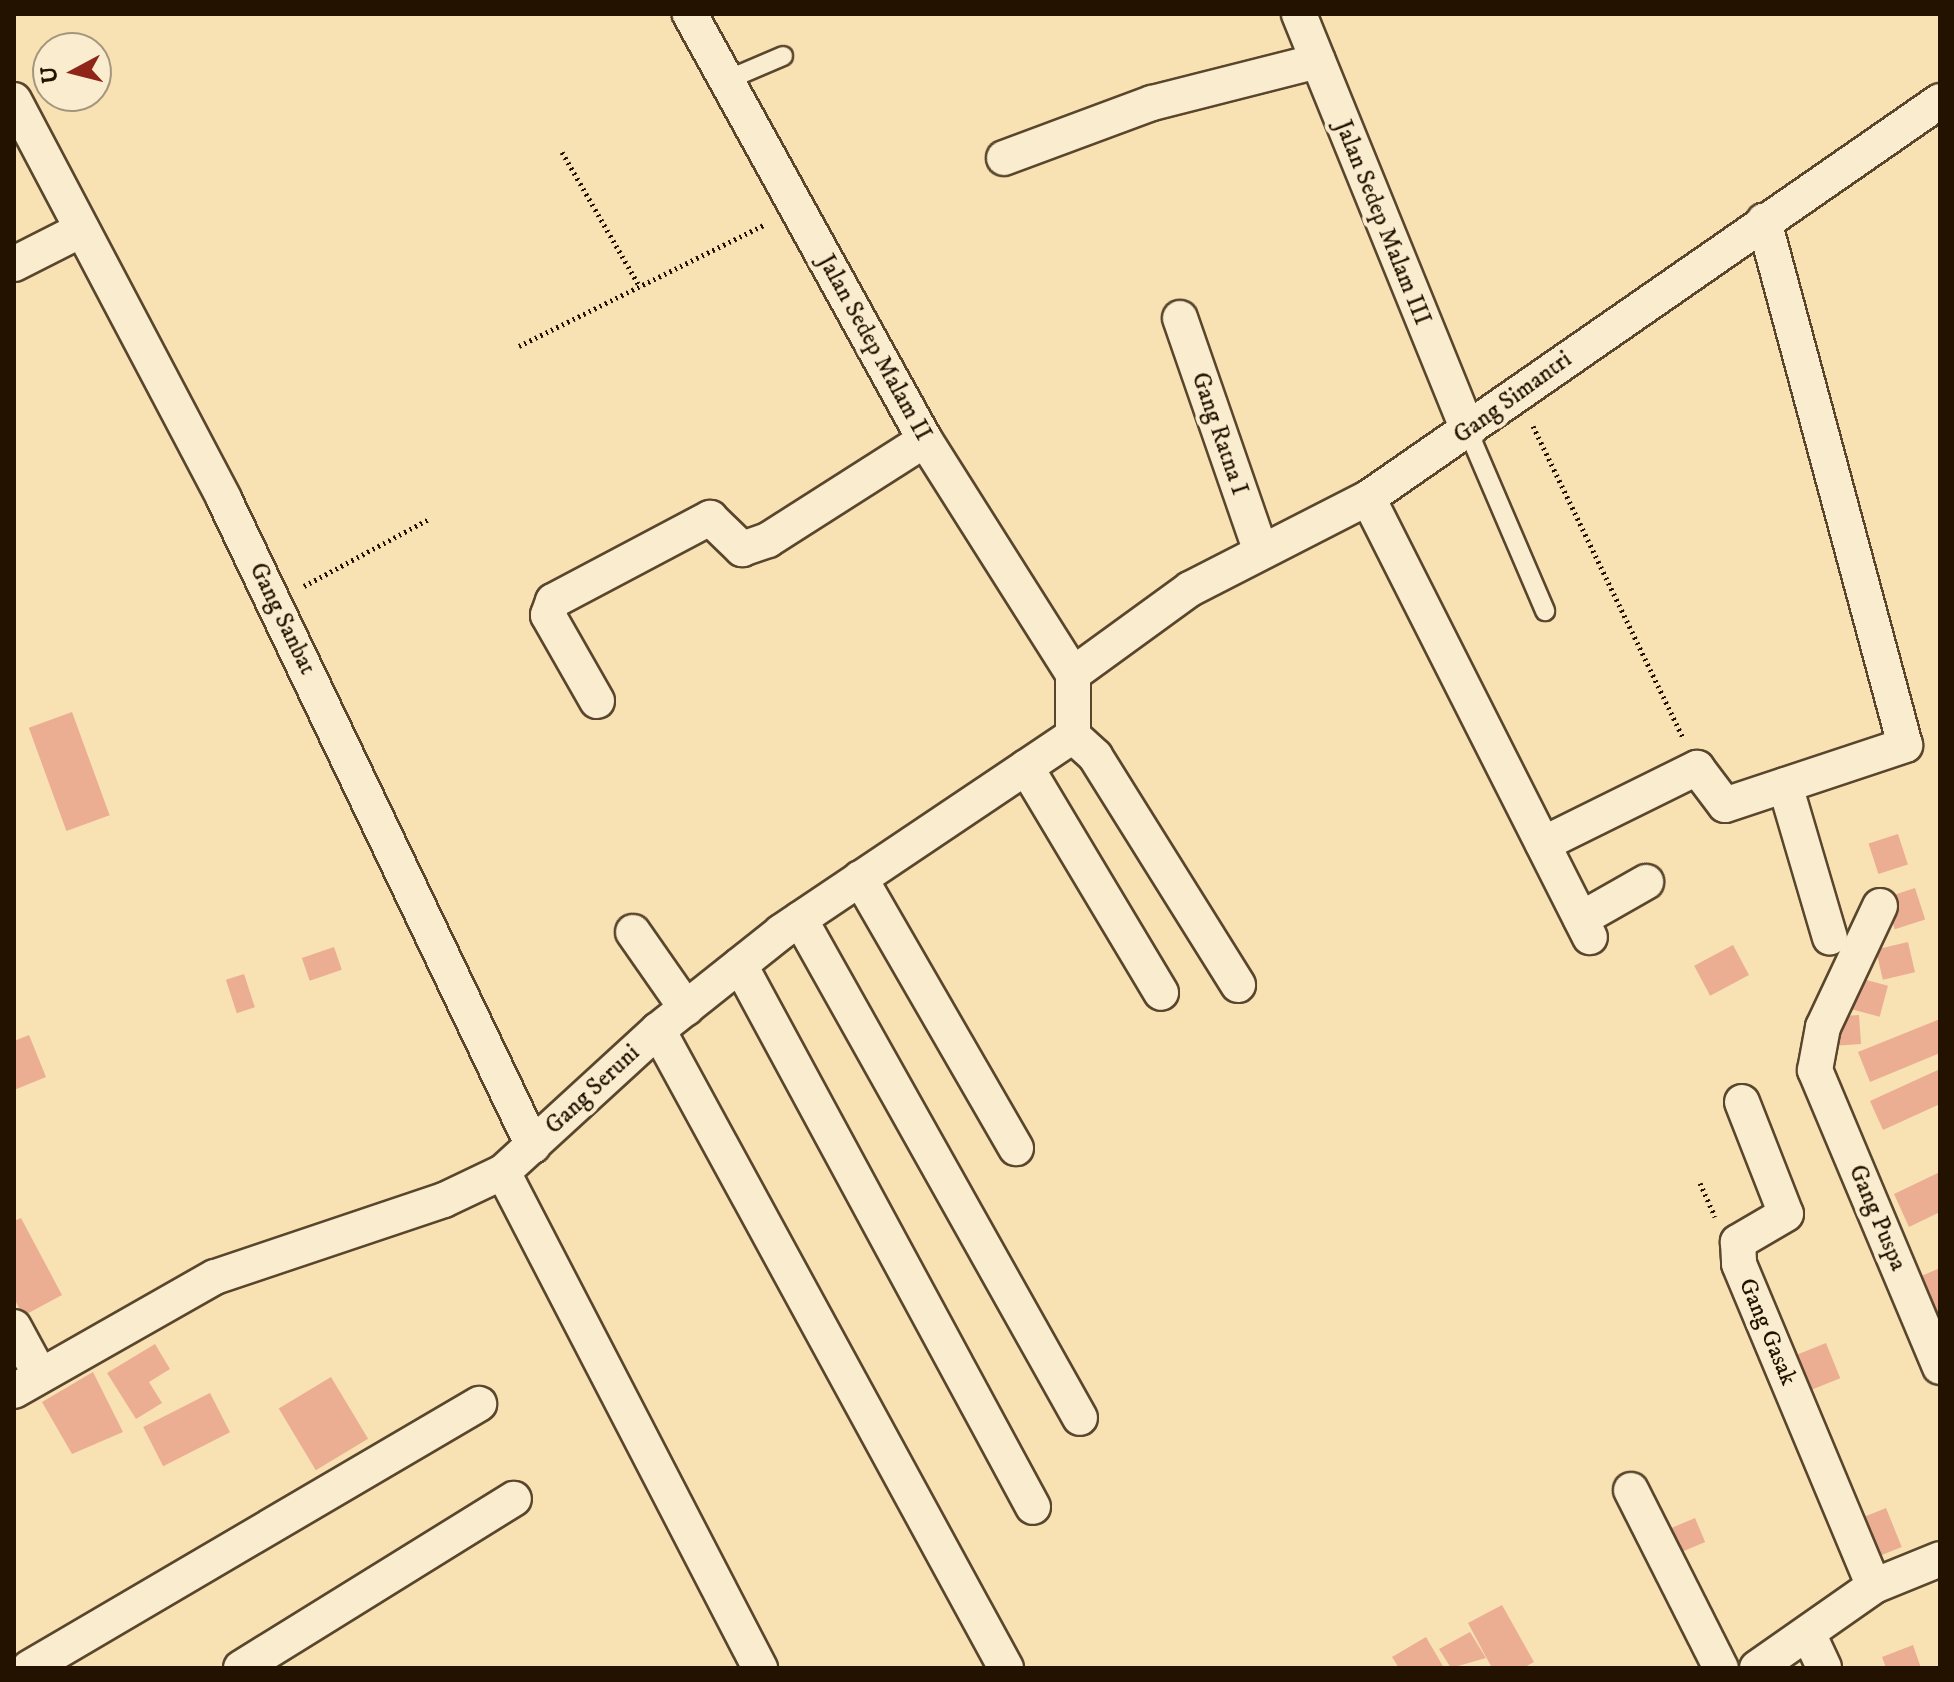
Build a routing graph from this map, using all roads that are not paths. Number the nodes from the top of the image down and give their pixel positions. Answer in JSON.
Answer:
{"nodes":[{"id":1,"x":690,"y":14,"type":"edge"},
{"id":2,"x":1299,"y":14,"type":"edge"},
{"id":3,"x":783,"y":56,"type":"dead end"},
{"id":4,"x":1318,"y":61,"type":"junction"},
{"id":5,"x":727,"y":80,"type":"junction"},
{"id":6,"x":14,"y":100,"type":"edge"},
{"id":7,"x":1940,"y":101,"type":"edge"},
{"id":8,"x":1004,"y":158,"type":"dead end"},
{"id":9,"x":1764,"y":221,"type":"junction"},
{"id":10,"x":79,"y":231,"type":"junction"},
{"id":11,"x":14,"y":264,"type":"edge"},
{"id":12,"x":1180,"y":318,"type":"dead end"},
{"id":13,"x":1468,"y":431,"type":"junction"},
{"id":14,"x":925,"y":440,"type":"junction"},
{"id":15,"x":1368,"y":498,"type":"junction"},
{"id":16,"x":1260,"y":549,"type":"junction"},
{"id":17,"x":1545,"y":611,"type":"dead end"},
{"id":18,"x":1073,"y":674,"type":"junction"},
{"id":19,"x":597,"y":701,"type":"dead end"},
{"id":20,"x":1073,"y":736,"type":"junction"},
{"id":21,"x":1026,"y":767,"type":"junction"},
{"id":22,"x":1785,"y":785,"type":"junction"},
{"id":23,"x":1543,"y":844,"type":"junction"},
{"id":24,"x":860,"y":878,"type":"junction"},
{"id":25,"x":1646,"y":882,"type":"dead end"},
{"id":26,"x":1880,"y":906,"type":"dead end"},
{"id":27,"x":800,"y":919,"type":"junction"},
{"id":28,"x":633,"y":932,"type":"dead end"},
{"id":29,"x":1830,"y":938,"type":"dead end"},
{"id":30,"x":740,"y":965,"type":"junction"},
{"id":31,"x":1238,"y":985,"type":"dead end"},
{"id":32,"x":1161,"y":993,"type":"dead end"},
{"id":33,"x":686,"y":1008,"type":"junction"},
{"id":34,"x":658,"y":1030,"type":"junction"},
{"id":35,"x":1742,"y":1102,"type":"dead end"},
{"id":36,"x":533,"y":1146,"type":"junction"},
{"id":37,"x":1016,"y":1148,"type":"dead end"},
{"id":38,"x":503,"y":1172,"type":"junction"},
{"id":39,"x":14,"y":1327,"type":"edge"},
{"id":40,"x":1940,"y":1367,"type":"edge"},
{"id":41,"x":27,"y":1383,"type":"edge"},
{"id":42,"x":479,"y":1404,"type":"dead end"},
{"id":43,"x":1080,"y":1418,"type":"dead end"},
{"id":44,"x":1631,"y":1490,"type":"dead end"},
{"id":45,"x":514,"y":1499,"type":"dead end"},
{"id":46,"x":1033,"y":1507,"type":"dead end"},
{"id":47,"x":1940,"y":1559,"type":"edge"},
{"id":48,"x":1874,"y":1586,"type":"junction"},
{"id":49,"x":1808,"y":1633,"type":"junction"},
{"id":50,"x":40,"y":1665,"type":"edge"},
{"id":51,"x":241,"y":1668,"type":"edge"},
{"id":52,"x":760,"y":1668,"type":"edge"},
{"id":53,"x":1006,"y":1668,"type":"edge"},
{"id":54,"x":1721,"y":1668,"type":"edge"},
{"id":55,"x":1757,"y":1668,"type":"edge"},
{"id":56,"x":1824,"y":1668,"type":"edge"}],
"edges":[{"from":1,"to":5,"type":"street","name":"Jalan Sedep Malam II"},
{"from":2,"to":4,"type":"street","name":"Jalan Sedep Malam III"},
{"from":3,"to":5,"type":"lane"},
{"from":4,"to":8,"type":"street"},
{"from":4,"to":13,"type":"street","name":"Jalan Sedep Malam III"},
{"from":5,"to":14,"type":"street","name":"Jalan Sedep Malam II"},
{"from":6,"to":10,"type":"street","name":"Gang Sanbat"},
{"from":7,"to":9,"type":"street","name":"Gang Simantri"},
{"from":9,"to":13,"type":"street","name":"Gang Simantri"},
{"from":9,"to":22,"type":"street"},
{"from":10,"to":11,"type":"street"},
{"from":10,"to":36,"type":"street","name":"Gang Sanbat"},
{"from":12,"to":16,"type":"street","name":"Gang Ratna I"},
{"from":13,"to":15,"type":"street","name":"Gang Simantri"},
{"from":13,"to":17,"type":"lane"},
{"from":14,"to":18,"type":"street","name":"Jalan Sedep Malam II"},
{"from":14,"to":19,"type":"street"},
{"from":15,"to":16,"type":"street","name":"Gang Simantri"},
{"from":15,"to":23,"type":"street"},
{"from":16,"to":18,"type":"street","name":"Gang Simantri"},
{"from":18,"to":20,"type":"street"},
{"from":20,"to":21,"type":"street","name":"Gang Seruni"},
{"from":20,"to":31,"type":"street"},
{"from":21,"to":24,"type":"street","name":"Gang Seruni"},
{"from":21,"to":32,"type":"street"},
{"from":22,"to":23,"type":"street"},
{"from":22,"to":29,"type":"street"},
{"from":23,"to":25,"type":"street"},
{"from":24,"to":27,"type":"street","name":"Gang Seruni"},
{"from":24,"to":37,"type":"street"},
{"from":26,"to":40,"type":"street","name":"Gang Puspa"},
{"from":27,"to":30,"type":"street","name":"Gang Seruni"},
{"from":27,"to":43,"type":"street"},
{"from":28,"to":33,"type":"street"},
{"from":30,"to":33,"type":"street","name":"Gang Seruni"},
{"from":30,"to":46,"type":"street"},
{"from":33,"to":34,"type":"street","name":"Gang Seruni"},
{"from":34,"to":36,"type":"street","name":"Gang Seruni"},
{"from":34,"to":53,"type":"street"},
{"from":35,"to":48,"type":"street","name":"Gang Gasak"},
{"from":36,"to":38,"type":"street","name":"Gang Seruni"},
{"from":38,"to":41,"type":"street","name":"Gang Seruni"},
{"from":38,"to":52,"type":"street"},
{"from":39,"to":41,"type":"street"},
{"from":42,"to":50,"type":"street"},
{"from":44,"to":54,"type":"street"},
{"from":45,"to":51,"type":"street"},
{"from":47,"to":48,"type":"street"},
{"from":48,"to":49,"type":"street"},
{"from":49,"to":55,"type":"street"},
{"from":49,"to":56,"type":"street"}]}
